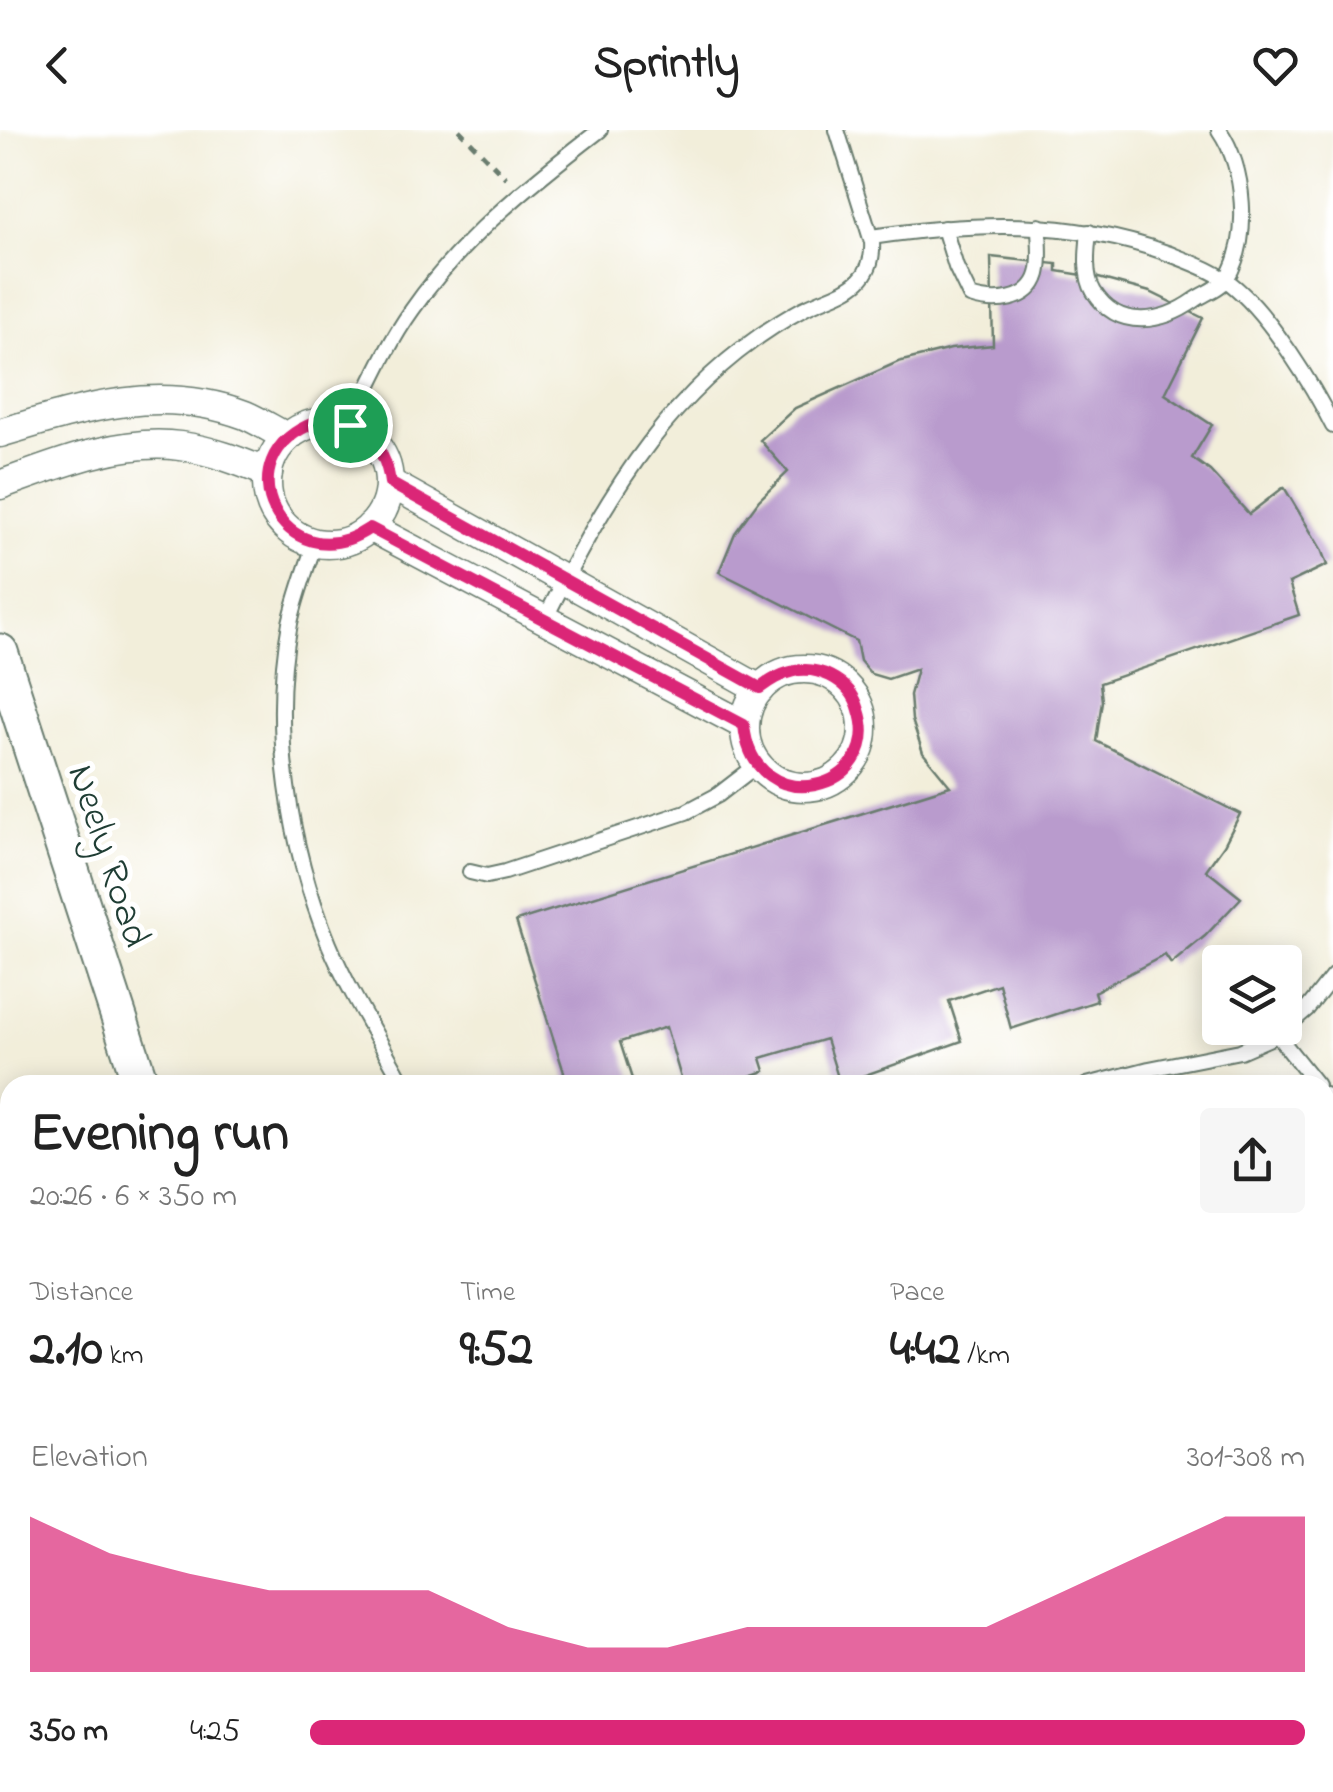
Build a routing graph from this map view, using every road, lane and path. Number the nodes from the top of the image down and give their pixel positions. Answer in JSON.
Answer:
{"nodes":[{"id":1,"x":459,"y":130,"type":"edge"},
{"id":2,"x":838,"y":130,"type":"edge"},
{"id":3,"x":1218,"y":130,"type":"edge"},
{"id":4,"x":591,"y":132,"type":"edge"},
{"id":5,"x":520,"y":193,"type":"junction"},
{"id":6,"x":1039,"y":226,"type":"junction"},
{"id":7,"x":944,"y":228,"type":"junction"},
{"id":8,"x":1089,"y":232,"type":"junction"},
{"id":9,"x":871,"y":237,"type":"junction"},
{"id":10,"x":1226,"y":281,"type":"junction"},
{"id":11,"x":350,"y":425,"type":"junction"},
{"id":12,"x":1333,"y":426,"type":"edge"},
{"id":13,"x":0,"y":433,"type":"edge"},
{"id":14,"x":287,"y":437,"type":"junction"},
{"id":15,"x":268,"y":473,"type":"junction"},
{"id":16,"x":390,"y":483,"type":"junction"},
{"id":17,"x":0,"y":484,"type":"edge"},
{"id":18,"x":370,"y":528,"type":"junction"},
{"id":19,"x":315,"y":542,"type":"junction"},
{"id":20,"x":565,"y":578,"type":"junction"},
{"id":21,"x":545,"y":619,"type":"junction"},
{"id":22,"x":2,"y":662,"type":"edge"},
{"id":23,"x":760,"y":688,"type":"junction"},
{"id":24,"x":744,"y":725,"type":"junction"},
{"id":25,"x":758,"y":765,"type":"junction"},
{"id":26,"x":470,"y":872,"type":"dead end"},
{"id":27,"x":1333,"y":976,"type":"edge"},
{"id":28,"x":1302,"y":1013,"type":"edge"},
{"id":29,"x":1255,"y":1045,"type":"edge"},
{"id":30,"x":1285,"y":1045,"type":"edge"},
{"id":31,"x":138,"y":1075,"type":"edge"},
{"id":32,"x":399,"y":1075,"type":"edge"},
{"id":33,"x":1122,"y":1075,"type":"edge"},
{"id":34,"x":1309,"y":1075,"type":"edge"}],
"edges":[{"from":1,"to":5,"type":"path"},
{"from":2,"to":9,"type":"lane"},
{"from":3,"to":10,"type":"lane"},
{"from":4,"to":5,"type":"lane"},
{"from":5,"to":11,"type":"lane"},
{"from":6,"to":7,"type":"lane"},
{"from":6,"to":7,"type":"lane"},
{"from":6,"to":8,"type":"lane"},
{"from":7,"to":9,"type":"lane"},
{"from":8,"to":10,"type":"lane"},
{"from":8,"to":10,"type":"lane"},
{"from":9,"to":20,"type":"lane"},
{"from":10,"to":12,"type":"lane"},
{"from":11,"to":14,"type":"street"},
{"from":11,"to":16,"type":"street"},
{"from":13,"to":14,"type":"street"},
{"from":14,"to":15,"type":"street"},
{"from":15,"to":17,"type":"street"},
{"from":15,"to":19,"type":"street"},
{"from":16,"to":18,"type":"street"},
{"from":16,"to":20,"type":"street"},
{"from":18,"to":19,"type":"street"},
{"from":18,"to":21,"type":"street"},
{"from":19,"to":32,"type":"lane"},
{"from":20,"to":21,"type":"lane"},
{"from":20,"to":23,"type":"street"},
{"from":21,"to":24,"type":"street"},
{"from":22,"to":31,"type":"street","name":"Neely Road"},
{"from":23,"to":24,"type":"street"},
{"from":23,"to":25,"type":"street"},
{"from":24,"to":25,"type":"street"},
{"from":25,"to":26,"type":"lane"},
{"from":27,"to":28,"type":"lane"},
{"from":29,"to":33,"type":"lane"},
{"from":30,"to":34,"type":"lane"}]}
